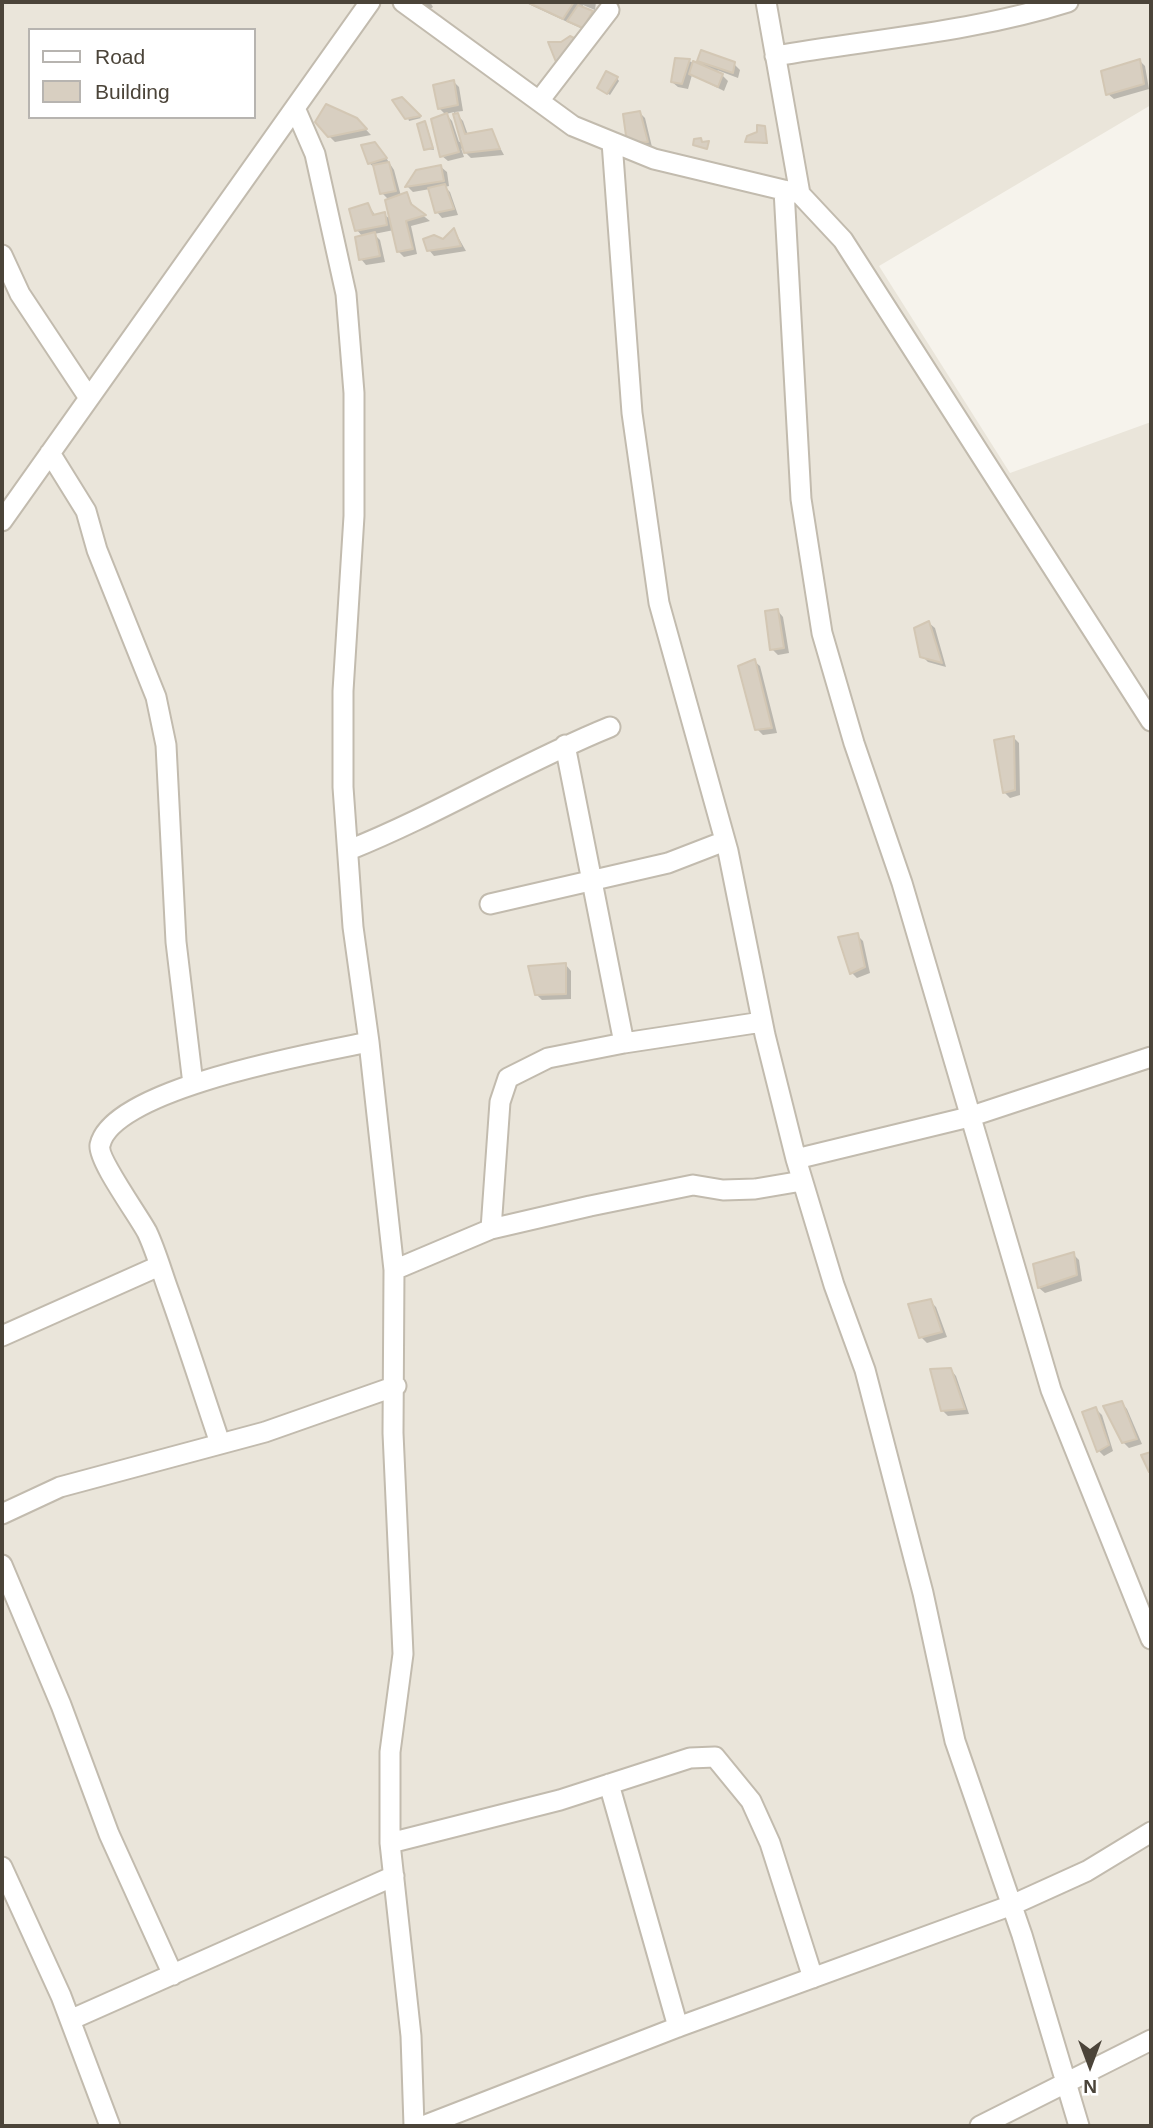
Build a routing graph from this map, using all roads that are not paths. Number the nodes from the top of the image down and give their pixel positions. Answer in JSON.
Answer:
{"nodes":[{"id":1,"x":370,"y":2,"type":"edge"},
{"id":2,"x":403,"y":2,"type":"edge"},
{"id":3,"x":766,"y":2,"type":"edge"},
{"id":4,"x":1068,"y":2,"type":"edge"},
{"id":5,"x":1027,"y":8,"type":"edge"},
{"id":6,"x":609,"y":10,"type":"dead end"},
{"id":7,"x":775,"y":56,"type":"junction"},
{"id":8,"x":539,"y":101,"type":"junction"},
{"id":9,"x":295,"y":108,"type":"junction"},
{"id":10,"x":612,"y":142,"type":"junction"},
{"id":11,"x":792,"y":192,"type":"junction"},
{"id":12,"x":2,"y":256,"type":"edge"},
{"id":13,"x":89,"y":398,"type":"junction"},
{"id":14,"x":50,"y":453,"type":"junction"},
{"id":15,"x":2,"y":521,"type":"edge"},
{"id":16,"x":1151,"y":720,"type":"edge"},
{"id":17,"x":610,"y":727,"type":"dead end"},
{"id":18,"x":565,"y":745,"type":"junction"},
{"id":19,"x":725,"y":841,"type":"junction"},
{"id":20,"x":349,"y":850,"type":"junction"},
{"id":21,"x":594,"y":882,"type":"junction"},
{"id":22,"x":490,"y":904,"type":"dead end"},
{"id":23,"x":762,"y":1022,"type":"junction"},
{"id":24,"x":369,"y":1042,"type":"junction"},
{"id":25,"x":624,"y":1043,"type":"junction"},
{"id":26,"x":1151,"y":1057,"type":"edge"},
{"id":27,"x":193,"y":1084,"type":"junction"},
{"id":28,"x":969,"y":1117,"type":"junction"},
{"id":29,"x":796,"y":1160,"type":"junction"},
{"id":30,"x":802,"y":1181,"type":"junction"},
{"id":31,"x":491,"y":1229,"type":"junction"},
{"id":32,"x":159,"y":1266,"type":"junction"},
{"id":33,"x":394,"y":1269,"type":"junction"},
{"id":34,"x":2,"y":1336,"type":"edge"},
{"id":35,"x":396,"y":1386,"type":"junction"},
{"id":36,"x":220,"y":1443,"type":"junction"},
{"id":37,"x":2,"y":1511,"type":"edge"},
{"id":38,"x":2,"y":1565,"type":"edge"},
{"id":39,"x":1151,"y":1639,"type":"edge"},
{"id":40,"x":609,"y":1784,"type":"junction"},
{"id":41,"x":1151,"y":1832,"type":"edge"},
{"id":42,"x":390,"y":1843,"type":"junction"},
{"id":43,"x":2,"y":1867,"type":"edge"},
{"id":44,"x":394,"y":1876,"type":"junction"},
{"id":45,"x":1012,"y":1905,"type":"junction"},
{"id":46,"x":173,"y":1975,"type":"junction"},
{"id":47,"x":813,"y":1978,"type":"junction"},
{"id":48,"x":70,"y":2020,"type":"junction"},
{"id":49,"x":678,"y":2027,"type":"junction"},
{"id":50,"x":1151,"y":2040,"type":"edge"},
{"id":51,"x":1066,"y":2085,"type":"junction"},
{"id":52,"x":110,"y":2126,"type":"edge"},
{"id":53,"x":414,"y":2126,"type":"edge"},
{"id":54,"x":423,"y":2126,"type":"edge"},
{"id":55,"x":980,"y":2126,"type":"edge"},
{"id":56,"x":1079,"y":2126,"type":"edge"}],
"edges":[{"from":1,"to":9,"type":"street"},
{"from":2,"to":8,"type":"street"},
{"from":3,"to":7,"type":"street"},
{"from":4,"to":5,"type":"street"},
{"from":5,"to":7,"type":"street"},
{"from":6,"to":8,"type":"street"},
{"from":7,"to":11,"type":"street"},
{"from":8,"to":10,"type":"street"},
{"from":9,"to":13,"type":"street"},
{"from":9,"to":20,"type":"street"},
{"from":10,"to":11,"type":"street"},
{"from":10,"to":19,"type":"street"},
{"from":11,"to":16,"type":"street"},
{"from":11,"to":28,"type":"street"},
{"from":12,"to":13,"type":"street"},
{"from":13,"to":14,"type":"street"},
{"from":14,"to":15,"type":"street"},
{"from":14,"to":27,"type":"street"},
{"from":17,"to":18,"type":"street"},
{"from":18,"to":20,"type":"street"},
{"from":18,"to":21,"type":"street"},
{"from":19,"to":21,"type":"street"},
{"from":19,"to":23,"type":"street"},
{"from":20,"to":24,"type":"street"},
{"from":21,"to":22,"type":"street"},
{"from":21,"to":25,"type":"street"},
{"from":23,"to":25,"type":"street"},
{"from":23,"to":29,"type":"street"},
{"from":24,"to":27,"type":"street"},
{"from":24,"to":33,"type":"street"},
{"from":25,"to":31,"type":"street"},
{"from":26,"to":28,"type":"street"},
{"from":27,"to":32,"type":"street"},
{"from":28,"to":29,"type":"street"},
{"from":28,"to":39,"type":"street"},
{"from":29,"to":30,"type":"street"},
{"from":30,"to":31,"type":"street"},
{"from":30,"to":45,"type":"street"},
{"from":31,"to":33,"type":"street"},
{"from":32,"to":34,"type":"street"},
{"from":32,"to":36,"type":"street"},
{"from":33,"to":35,"type":"street"},
{"from":35,"to":36,"type":"street"},
{"from":35,"to":42,"type":"street"},
{"from":36,"to":37,"type":"street"},
{"from":38,"to":46,"type":"street"},
{"from":40,"to":42,"type":"street"},
{"from":40,"to":47,"type":"street"},
{"from":40,"to":49,"type":"street"},
{"from":41,"to":45,"type":"street"},
{"from":42,"to":44,"type":"street"},
{"from":43,"to":48,"type":"street"},
{"from":44,"to":46,"type":"street"},
{"from":44,"to":53,"type":"street"},
{"from":45,"to":47,"type":"street"},
{"from":45,"to":51,"type":"street"},
{"from":46,"to":48,"type":"street"},
{"from":47,"to":49,"type":"street"},
{"from":48,"to":52,"type":"street"},
{"from":49,"to":54,"type":"street"},
{"from":50,"to":51,"type":"street"},
{"from":51,"to":55,"type":"street"},
{"from":51,"to":56,"type":"street"}]}
